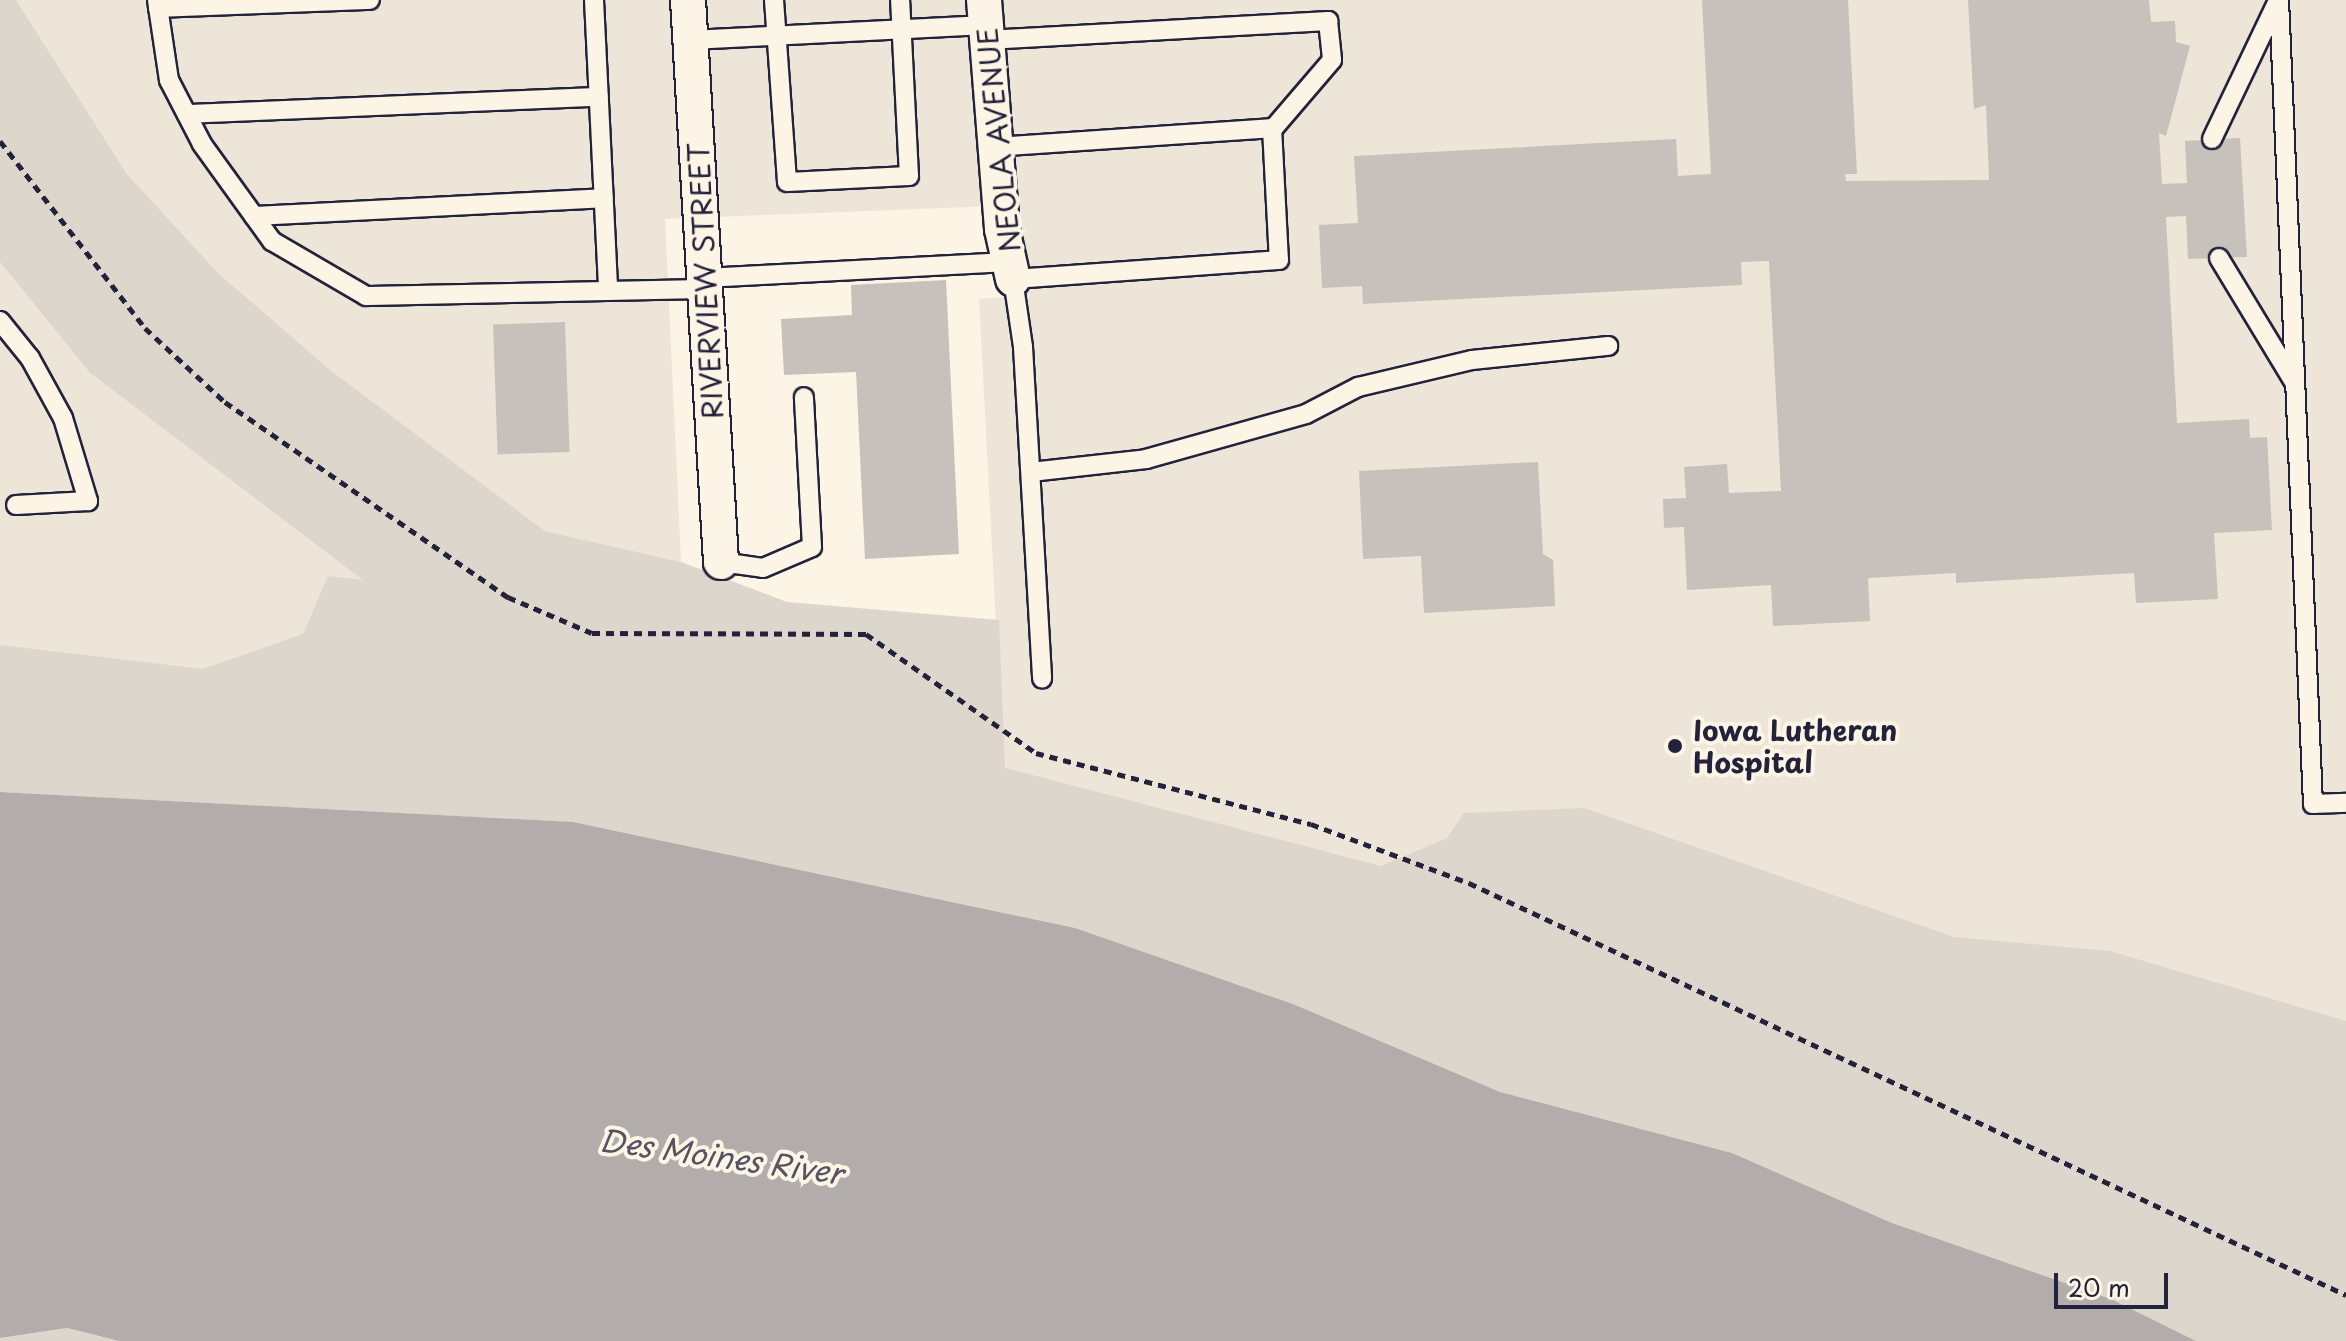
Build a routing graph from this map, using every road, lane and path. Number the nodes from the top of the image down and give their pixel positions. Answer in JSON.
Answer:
{"nodes":[{"id":1,"x":370,"y":0,"type":"edge"},
{"id":2,"x":594,"y":0,"type":"edge"},
{"id":3,"x":688,"y":0,"type":"edge"},
{"id":4,"x":774,"y":0,"type":"edge"},
{"id":5,"x":900,"y":0,"type":"edge"},
{"id":6,"x":2279,"y":0,"type":"edge"},
{"id":7,"x":158,"y":4,"type":"edge"},
{"id":8,"x":986,"y":22,"type":"edge"},
{"id":9,"x":902,"y":30,"type":"junction"},
{"id":10,"x":775,"y":36,"type":"junction"},
{"id":11,"x":691,"y":40,"type":"junction"},
{"id":12,"x":599,"y":97,"type":"junction"},
{"id":13,"x":187,"y":114,"type":"junction"},
{"id":14,"x":1272,"y":130,"type":"junction"},
{"id":15,"x":2212,"y":139,"type":"dead end"},
{"id":16,"x":0,"y":141,"type":"edge"},
{"id":17,"x":994,"y":147,"type":"junction"},
{"id":18,"x":604,"y":198,"type":"junction"},
{"id":19,"x":254,"y":216,"type":"junction"},
{"id":20,"x":2219,"y":258,"type":"dead end"},
{"id":21,"x":1011,"y":270,"type":"junction"},
{"id":22,"x":705,"y":283,"type":"junction"},
{"id":23,"x":608,"y":291,"type":"junction"},
{"id":24,"x":0,"y":321,"type":"edge"},
{"id":25,"x":1608,"y":346,"type":"dead end"},
{"id":26,"x":2295,"y":384,"type":"junction"},
{"id":27,"x":804,"y":397,"type":"dead end"},
{"id":28,"x":1031,"y":472,"type":"junction"},
{"id":29,"x":16,"y":505,"type":"dead end"},
{"id":30,"x":721,"y":562,"type":"joint"},
{"id":31,"x":1042,"y":678,"type":"dead end"},
{"id":32,"x":2346,"y":803,"type":"edge"},
{"id":33,"x":2346,"y":1295,"type":"edge"}],
"edges":[{"from":1,"to":7,"type":"lane"},
{"from":2,"to":12,"type":"lane"},
{"from":3,"to":11,"type":"street","name":"RIVERVIEW STREET"},
{"from":4,"to":10,"type":"lane"},
{"from":5,"to":9,"type":"lane"},
{"from":6,"to":15,"type":"lane"},
{"from":6,"to":26,"type":"lane"},
{"from":7,"to":13,"type":"lane"},
{"from":8,"to":9,"type":"lane"},
{"from":8,"to":14,"type":"lane"},
{"from":8,"to":17,"type":"street","name":"NEOLA AVENUE"},
{"from":9,"to":10,"type":"lane"},
{"from":9,"to":10,"type":"lane"},
{"from":10,"to":11,"type":"lane"},
{"from":11,"to":22,"type":"street","name":"RIVERVIEW STREET"},
{"from":12,"to":13,"type":"lane"},
{"from":12,"to":18,"type":"lane"},
{"from":13,"to":19,"type":"lane"},
{"from":14,"to":17,"type":"lane"},
{"from":14,"to":21,"type":"lane"},
{"from":16,"to":33,"type":"path"},
{"from":17,"to":21,"type":"street","name":"NEOLA AVENUE"},
{"from":18,"to":19,"type":"lane"},
{"from":18,"to":23,"type":"lane"},
{"from":19,"to":23,"type":"lane"},
{"from":20,"to":26,"type":"lane"},
{"from":21,"to":22,"type":"lane"},
{"from":21,"to":28,"type":"lane"},
{"from":22,"to":23,"type":"lane"},
{"from":22,"to":30,"type":"street","name":"RIVERVIEW STREET"},
{"from":24,"to":29,"type":"lane"},
{"from":25,"to":28,"type":"lane"},
{"from":26,"to":32,"type":"lane"},
{"from":27,"to":30,"type":"lane"},
{"from":28,"to":31,"type":"lane"}]}
